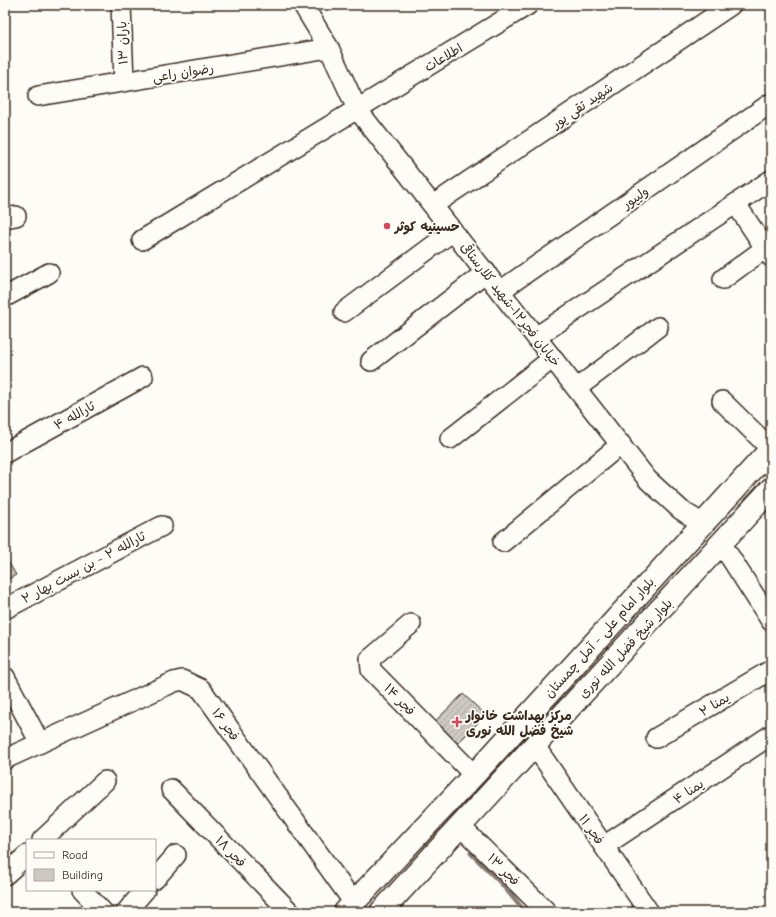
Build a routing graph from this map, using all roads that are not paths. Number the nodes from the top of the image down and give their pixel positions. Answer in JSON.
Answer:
{"nodes":[{"id":1,"x":122,"y":5,"type":"edge"},
{"id":2,"x":303,"y":5,"type":"edge"},
{"id":3,"x":528,"y":5,"type":"edge"},
{"id":4,"x":731,"y":5,"type":"edge"},
{"id":5,"x":329,"y":48,"type":"junction"},
{"id":6,"x":124,"y":81,"type":"junction"},
{"id":7,"x":38,"y":96,"type":"dead end"},
{"id":8,"x":771,"y":103,"type":"edge"},
{"id":9,"x":358,"y":109,"type":"junction"},
{"id":10,"x":771,"y":180,"type":"edge"},
{"id":11,"x":736,"y":204,"type":"junction"},
{"id":12,"x":433,"y":205,"type":"junction"},
{"id":13,"x":453,"y":231,"type":"junction"},
{"id":14,"x":142,"y":240,"type":"dead end"},
{"id":15,"x":769,"y":250,"type":"edge"},
{"id":16,"x":486,"y":272,"type":"junction"},
{"id":17,"x":49,"y":273,"type":"dead end"},
{"id":18,"x":723,"y":279,"type":"dead end"},
{"id":19,"x":500,"y":290,"type":"junction"},
{"id":20,"x":5,"y":297,"type":"edge"},
{"id":21,"x":344,"y":312,"type":"dead end"},
{"id":22,"x":658,"y":327,"type":"dead end"},
{"id":23,"x":536,"y":337,"type":"junction"},
{"id":24,"x":553,"y":358,"type":"junction"},
{"id":25,"x":371,"y":361,"type":"dead end"},
{"id":26,"x":143,"y":377,"type":"dead end"},
{"id":27,"x":577,"y":388,"type":"junction"},
{"id":28,"x":722,"y":401,"type":"dead end"},
{"id":29,"x":450,"y":439,"type":"dead end"},
{"id":30,"x":621,"y":444,"type":"junction"},
{"id":31,"x":771,"y":449,"type":"edge"},
{"id":32,"x":5,"y":453,"type":"edge"},
{"id":33,"x":771,"y":471,"type":"edge"},
{"id":34,"x":767,"y":494,"type":"edge"},
{"id":35,"x":703,"y":524,"type":"junction"},
{"id":36,"x":162,"y":526,"type":"dead end"},
{"id":37,"x":503,"y":542,"type":"dead end"},
{"id":38,"x":722,"y":543,"type":"junction"},
{"id":39,"x":5,"y":609,"type":"edge"},
{"id":40,"x":771,"y":621,"type":"edge"},
{"id":41,"x":411,"y":624,"type":"dead end"},
{"id":42,"x":576,"y":661,"type":"junction"},
{"id":43,"x":771,"y":670,"type":"edge"},
{"id":44,"x":5,"y":677,"type":"edge"},
{"id":45,"x":596,"y":678,"type":"junction"},
{"id":46,"x":12,"y":705,"type":"edge"},
{"id":47,"x":771,"y":735,"type":"edge"},
{"id":48,"x":656,"y":738,"type":"dead end"},
{"id":49,"x":40,"y":744,"type":"junction"},
{"id":50,"x":535,"y":746,"type":"junction"},
{"id":51,"x":5,"y":758,"type":"edge"},
{"id":52,"x":474,"y":775,"type":"junction"},
{"id":53,"x":105,"y":782,"type":"dead end"},
{"id":54,"x":171,"y":789,"type":"dead end"},
{"id":55,"x":460,"y":826,"type":"junction"},
{"id":56,"x":43,"y":839,"type":"edge"},
{"id":57,"x":604,"y":846,"type":"junction"},
{"id":58,"x":26,"y":855,"type":"edge"},
{"id":59,"x":176,"y":855,"type":"dead end"},
{"id":60,"x":5,"y":875,"type":"edge"},
{"id":61,"x":156,"y":878,"type":"edge"},
{"id":62,"x":83,"y":891,"type":"edge"},
{"id":63,"x":144,"y":891,"type":"edge"},
{"id":64,"x":350,"y":908,"type":"edge"},
{"id":65,"x":103,"y":912,"type":"edge"},
{"id":66,"x":126,"y":912,"type":"edge"},
{"id":67,"x":290,"y":912,"type":"edge"},
{"id":68,"x":381,"y":912,"type":"edge"},
{"id":69,"x":547,"y":912,"type":"edge"},
{"id":70,"x":650,"y":912,"type":"edge"}],
"edges":[{"from":1,"to":6,"type":"street","name":"باران ۱۳"},
{"from":2,"to":5,"type":"street","name":"خيابان فجر۱۲-شهيد كلارستاقی"},
{"from":3,"to":9,"type":"street","name":"اطلاعات"},
{"from":4,"to":12,"type":"street","name":"شهید تقی پور"},
{"from":5,"to":6,"type":"street","name":"رضوان راعی"},
{"from":5,"to":9,"type":"street","name":"خيابان فجر۱۲-شهيد كلارستاقی"},
{"from":6,"to":7,"type":"street","name":"رضوان راعی"},
{"from":8,"to":19,"type":"street","name":"ولیپور"},
{"from":9,"to":12,"type":"street","name":"خيابان فجر۱۲-شهيد كلارستاقی"},
{"from":9,"to":14,"type":"street","name":"اطلاعات"},
{"from":10,"to":11,"type":"street"},
{"from":11,"to":15,"type":"street"},
{"from":11,"to":23,"type":"street"},
{"from":12,"to":13,"type":"street","name":"خيابان فجر۱۲-شهيد كلارستاقی"},
{"from":13,"to":16,"type":"street","name":"خيابان فجر۱۲-شهيد كلارستاقی"},
{"from":13,"to":21,"type":"street"},
{"from":15,"to":18,"type":"street"},
{"from":16,"to":19,"type":"street","name":"خيابان فجر۱۲-شهيد كلارستاقی"},
{"from":16,"to":25,"type":"street"},
{"from":17,"to":20,"type":"street"},
{"from":19,"to":23,"type":"street","name":"خيابان فجر۱۲-شهيد كلارستاقی"},
{"from":22,"to":27,"type":"street"},
{"from":23,"to":24,"type":"street","name":"خيابان فجر۱۲-شهيد كلارستاقی"},
{"from":24,"to":27,"type":"street","name":"خيابان فجر۱۲-شهيد كلارستاقی"},
{"from":24,"to":29,"type":"street"},
{"from":26,"to":32,"type":"street","name":"ثارالله ۴"},
{"from":27,"to":30,"type":"street","name":"خيابان فجر۱۲-شهيد كلارستاقی"},
{"from":28,"to":31,"type":"street"},
{"from":30,"to":35,"type":"street","name":"خيابان فجر۱۲-شهيد كلارستاقی"},
{"from":30,"to":37,"type":"street"},
{"from":31,"to":35,"type":"main road","name":"بلوار امام علی - آمل چمستان"},
{"from":33,"to":34,"type":"main road"},
{"from":34,"to":38,"type":"main road","name":"بلوار شیخ فضل الله نوری"},
{"from":35,"to":42,"type":"main road","name":"بلوار امام علی - آمل چمستان"},
{"from":36,"to":39,"type":"street","name":"ثارالله ۲ - بن بست بهار ۲"},
{"from":38,"to":40,"type":"street"},
{"from":38,"to":45,"type":"main road","name":"بلوار شیخ فضل الله نوری"},
{"from":41,"to":52,"type":"street","name":"فجر ۱۴"},
{"from":42,"to":45,"type":"main road"},
{"from":42,"to":52,"type":"main road","name":"بلوار امام علی - آمل چمستان"},
{"from":43,"to":48,"type":"street","name":"یمنا ۲"},
{"from":44,"to":46,"type":"street"},
{"from":45,"to":50,"type":"main road","name":"بلوار شیخ فضل الله نوری"},
{"from":46,"to":49,"type":"street"},
{"from":47,"to":57,"type":"street","name":"یمنا ۴"},
{"from":49,"to":51,"type":"street","name":"فجر ۱۶"},
{"from":49,"to":64,"type":"street","name":"فجر ۱۶"},
{"from":50,"to":55,"type":"main road","name":"بلوار شیخ فضل الله نوری"},
{"from":50,"to":57,"type":"street","name":"فجر ۱۱"},
{"from":52,"to":64,"type":"main road","name":"بلوار امام علی - آمل چمستان"},
{"from":53,"to":56,"type":"street"},
{"from":54,"to":67,"type":"street","name":"فجر ۱۸"},
{"from":55,"to":68,"type":"main road","name":"بلوار شیخ فضل الله نوری"},
{"from":55,"to":69,"type":"street","name":"فجر ۱۳"},
{"from":57,"to":70,"type":"street","name":"فجر ۱۱"},
{"from":58,"to":60,"type":"street"},
{"from":59,"to":61,"type":"street"},
{"from":62,"to":65,"type":"street"},
{"from":63,"to":66,"type":"street"}]}
